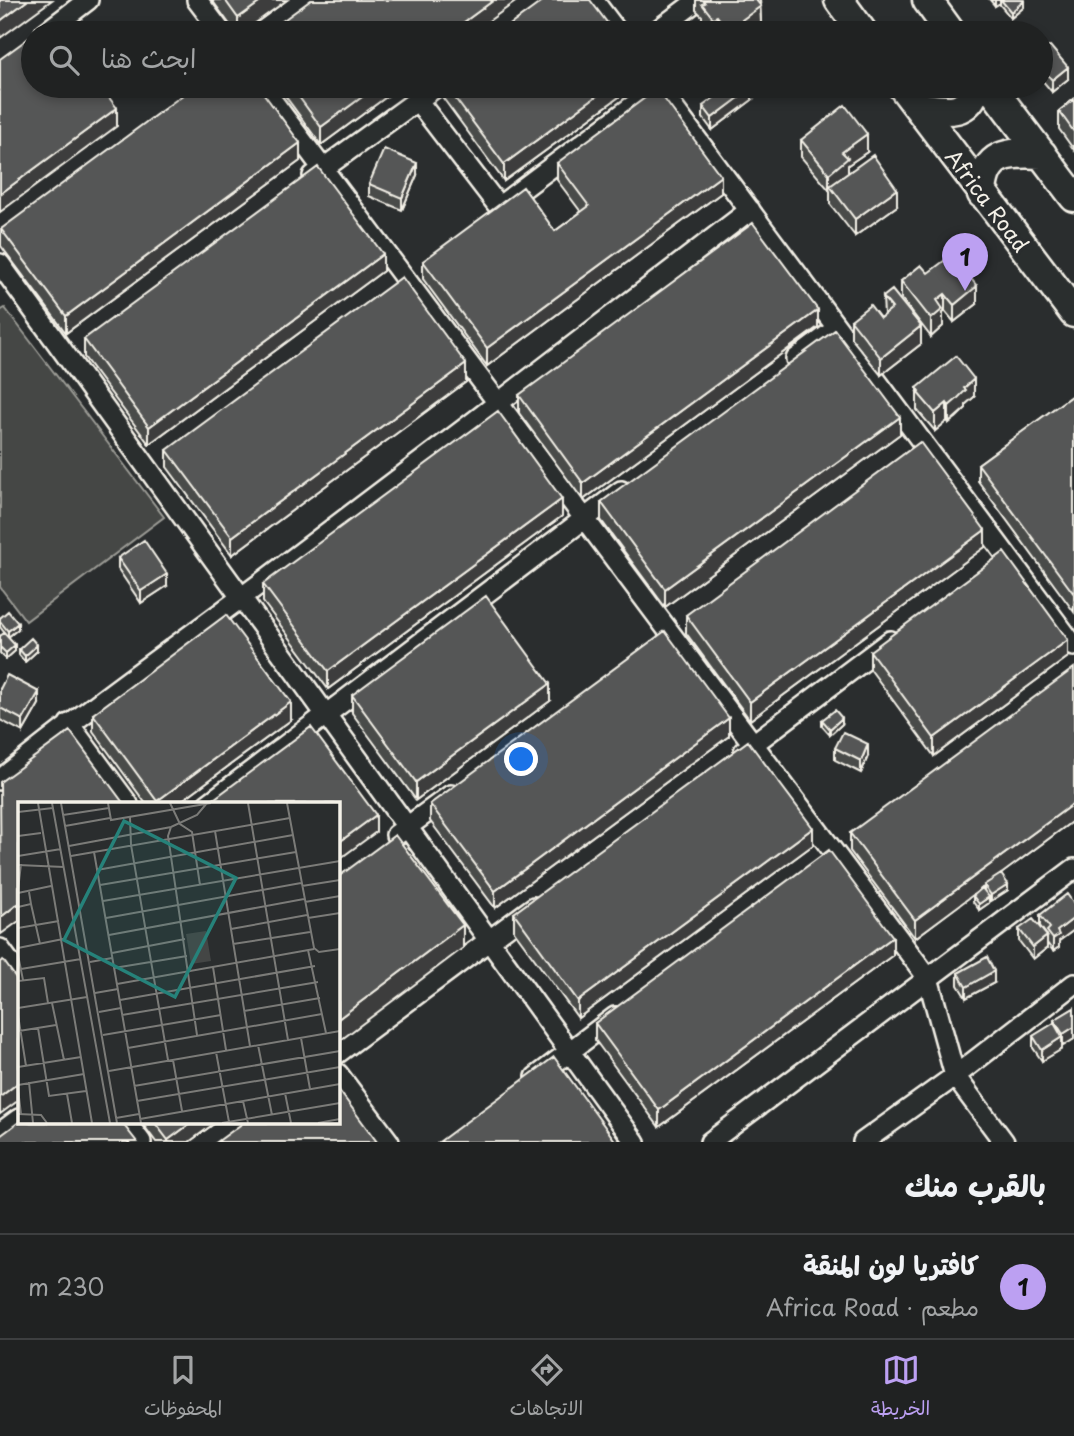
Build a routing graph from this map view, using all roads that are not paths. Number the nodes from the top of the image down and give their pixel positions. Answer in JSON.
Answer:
{"nodes":[{"id":1,"x":88,"y":0,"type":"edge"},
{"id":2,"x":197,"y":0,"type":"edge"},
{"id":3,"x":593,"y":0,"type":"edge"},
{"id":4,"x":698,"y":0,"type":"edge"},
{"id":5,"x":839,"y":0,"type":"edge"},
{"id":6,"x":927,"y":0,"type":"edge"},
{"id":7,"x":61,"y":21,"type":"edge"},
{"id":8,"x":213,"y":21,"type":"edge"},
{"id":9,"x":609,"y":21,"type":"edge"},
{"id":10,"x":670,"y":21,"type":"edge"},
{"id":11,"x":854,"y":21,"type":"edge"},
{"id":12,"x":942,"y":21,"type":"edge"},
{"id":13,"x":270,"y":98,"type":"edge"},
{"id":14,"x":420,"y":98,"type":"edge"},
{"id":15,"x":641,"y":98,"type":"edge"},
{"id":16,"x":666,"y":98,"type":"edge"},
{"id":17,"x":911,"y":98,"type":"edge"},
{"id":18,"x":914,"y":98,"type":"edge"},
{"id":19,"x":971,"y":98,"type":"edge"},
{"id":20,"x":999,"y":98,"type":"edge"},
{"id":21,"x":417,"y":100,"type":"junction"},
{"id":22,"x":1042,"y":154,"type":"junction"},
{"id":23,"x":323,"y":169,"type":"junction"},
{"id":24,"x":301,"y":185,"type":"edge"},
{"id":25,"x":982,"y":194,"type":"junction"},
{"id":26,"x":1074,"y":197,"type":"edge"},
{"id":27,"x":750,"y":210,"type":"junction"},
{"id":28,"x":0,"y":264,"type":"edge"},
{"id":29,"x":1074,"y":313,"type":"edge"},
{"id":30,"x":837,"y":328,"type":"junction"},
{"id":31,"x":782,"y":369,"type":"edge"},
{"id":32,"x":499,"y":404,"type":"junction"},
{"id":33,"x":639,"y":477,"type":"edge"},
{"id":34,"x":584,"y":519,"type":"junction"},
{"id":35,"x":241,"y":598,"type":"junction"},
{"id":36,"x":907,"y":629,"type":"edge"},
{"id":37,"x":1074,"y":646,"type":"edge"},
{"id":38,"x":325,"y":715,"type":"junction"},
{"id":39,"x":69,"y":724,"type":"junction"},
{"id":40,"x":753,"y":744,"type":"junction"},
{"id":41,"x":731,"y":761,"type":"edge"},
{"id":42,"x":0,"y":780,"type":"edge"},
{"id":43,"x":461,"y":787,"type":"edge"},
{"id":44,"x":127,"y":802,"type":"edge"},
{"id":45,"x":211,"y":802,"type":"edge"},
{"id":46,"x":407,"y":828,"type":"junction"},
{"id":47,"x":377,"y":850,"type":"edge"},
{"id":48,"x":1074,"y":869,"type":"edge"},
{"id":49,"x":544,"y":900,"type":"edge"},
{"id":50,"x":489,"y":941,"type":"junction"},
{"id":51,"x":6,"y":954,"type":"edge"},
{"id":52,"x":18,"y":973,"type":"edge"},
{"id":53,"x":928,"y":978,"type":"junction"},
{"id":54,"x":1074,"y":984,"type":"edge"},
{"id":55,"x":635,"y":1002,"type":"edge"},
{"id":56,"x":340,"y":1052,"type":"edge"},
{"id":57,"x":569,"y":1052,"type":"junction"},
{"id":58,"x":955,"y":1076,"type":"junction"},
{"id":59,"x":340,"y":1077,"type":"edge"},
{"id":60,"x":526,"y":1084,"type":"edge"},
{"id":61,"x":18,"y":1120,"type":"edge"},
{"id":62,"x":128,"y":1124,"type":"edge"},
{"id":63,"x":0,"y":1133,"type":"edge"},
{"id":64,"x":141,"y":1142,"type":"edge"},
{"id":65,"x":389,"y":1142,"type":"edge"},
{"id":66,"x":635,"y":1142,"type":"edge"},
{"id":67,"x":710,"y":1142,"type":"edge"},
{"id":68,"x":863,"y":1142,"type":"edge"},
{"id":69,"x":1004,"y":1142,"type":"edge"}],
"edges":[{"from":1,"to":7,"type":"street"},
{"from":2,"to":8,"type":"street"},
{"from":3,"to":9,"type":"street"},
{"from":4,"to":10,"type":"street"},
{"from":5,"to":11,"type":"street"},
{"from":6,"to":12,"type":"street"},
{"from":13,"to":23,"type":"street"},
{"from":14,"to":21,"type":"street"},
{"from":15,"to":21,"type":"street"},
{"from":16,"to":27,"type":"street"},
{"from":17,"to":25,"type":"street","name":"Africa Road"},
{"from":18,"to":19,"type":"street"},
{"from":20,"to":22,"type":"street"},
{"from":21,"to":23,"type":"street"},
{"from":22,"to":25,"type":"street"},
{"from":22,"to":26,"type":"street"},
{"from":23,"to":24,"type":"street"},
{"from":23,"to":32,"type":"street"},
{"from":25,"to":29,"type":"street","name":"Africa Road"},
{"from":27,"to":30,"type":"street"},
{"from":27,"to":32,"type":"street"},
{"from":28,"to":35,"type":"street"},
{"from":30,"to":31,"type":"street"},
{"from":30,"to":37,"type":"street"},
{"from":32,"to":34,"type":"street"},
{"from":32,"to":35,"type":"street"},
{"from":33,"to":34,"type":"street"},
{"from":34,"to":38,"type":"street"},
{"from":34,"to":40,"type":"street"},
{"from":35,"to":38,"type":"street"},
{"from":35,"to":39,"type":"street"},
{"from":36,"to":40,"type":"street"},
{"from":38,"to":45,"type":"street"},
{"from":38,"to":46,"type":"street"},
{"from":39,"to":42,"type":"street"},
{"from":39,"to":44,"type":"street"},
{"from":40,"to":41,"type":"street"},
{"from":40,"to":53,"type":"street"},
{"from":43,"to":46,"type":"street"},
{"from":46,"to":47,"type":"street"},
{"from":46,"to":50,"type":"street"},
{"from":48,"to":53,"type":"street"},
{"from":49,"to":50,"type":"street"},
{"from":50,"to":56,"type":"street"},
{"from":50,"to":57,"type":"street"},
{"from":51,"to":52,"type":"street"},
{"from":53,"to":58,"type":"street"},
{"from":53,"to":67,"type":"street"},
{"from":54,"to":58,"type":"street"},
{"from":55,"to":57,"type":"street"},
{"from":57,"to":60,"type":"street"},
{"from":57,"to":66,"type":"street"},
{"from":58,"to":68,"type":"street"},
{"from":58,"to":69,"type":"street"},
{"from":59,"to":65,"type":"street"},
{"from":61,"to":63,"type":"street"},
{"from":62,"to":64,"type":"street"}]}
